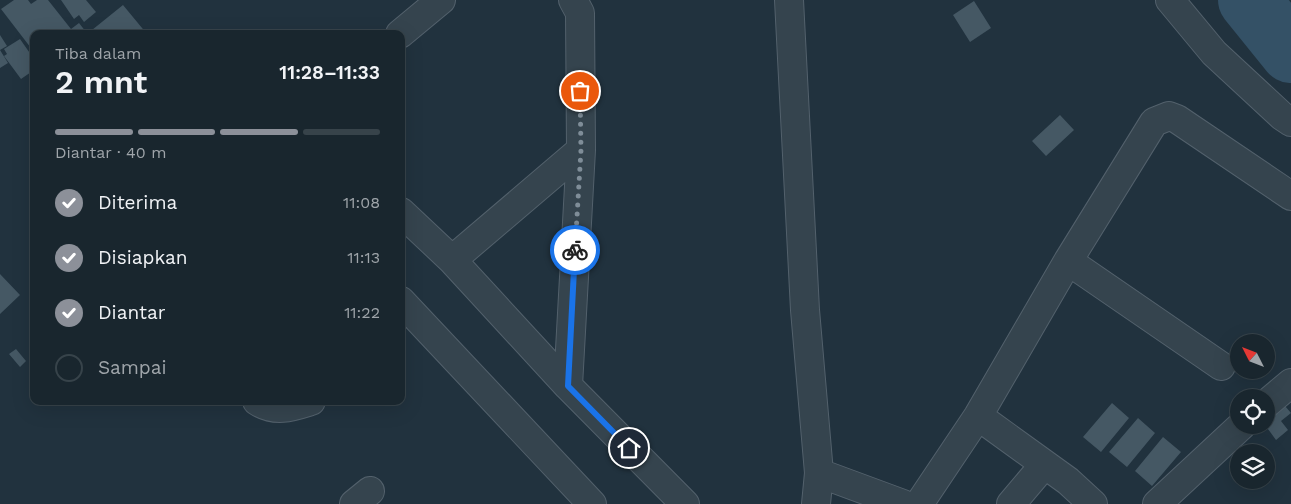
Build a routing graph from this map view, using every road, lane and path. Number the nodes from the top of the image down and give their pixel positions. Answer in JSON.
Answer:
{"nodes":[{"id":1,"x":441,"y":0,"type":"edge"},
{"id":2,"x":573,"y":0,"type":"edge"},
{"id":3,"x":789,"y":0,"type":"edge"},
{"id":4,"x":1170,"y":0,"type":"edge"},
{"id":5,"x":405,"y":30,"type":"edge"},
{"id":6,"x":1291,"y":122,"type":"edge"},
{"id":7,"x":581,"y":150,"type":"junction"},
{"id":8,"x":1291,"y":196,"type":"edge"},
{"id":9,"x":405,"y":216,"type":"edge"},
{"id":10,"x":452,"y":260,"type":"junction"},
{"id":11,"x":1068,"y":262,"type":"junction"},
{"id":12,"x":405,"y":313,"type":"edge"},
{"id":13,"x":1221,"y":366,"type":"dead end"},
{"id":14,"x":1291,"y":383,"type":"edge"},
{"id":15,"x":568,"y":386,"type":"junction"},
{"id":16,"x":1275,"y":396,"type":"edge"},
{"id":17,"x":262,"y":405,"type":"edge"},
{"id":18,"x":297,"y":405,"type":"edge"},
{"id":19,"x":978,"y":416,"type":"junction"},
{"id":20,"x":1232,"y":434,"type":"edge"},
{"id":21,"x":1044,"y":465,"type":"junction"},
{"id":22,"x":819,"y":473,"type":"junction"},
{"id":23,"x":592,"y":504,"type":"edge"},
{"id":24,"x":685,"y":504,"type":"edge"},
{"id":25,"x":816,"y":504,"type":"edge"},
{"id":26,"x":903,"y":504,"type":"edge"},
{"id":27,"x":919,"y":504,"type":"edge"},
{"id":28,"x":1011,"y":504,"type":"edge"},
{"id":29,"x":1093,"y":504,"type":"edge"},
{"id":30,"x":1157,"y":504,"type":"edge"}],
"edges":[{"from":1,"to":5,"type":"street"},
{"from":2,"to":7,"type":"street"},
{"from":3,"to":22,"type":"street"},
{"from":4,"to":6,"type":"street"},
{"from":7,"to":10,"type":"street"},
{"from":7,"to":15,"type":"street"},
{"from":8,"to":11,"type":"street"},
{"from":9,"to":10,"type":"street"},
{"from":10,"to":15,"type":"street"},
{"from":11,"to":13,"type":"street"},
{"from":11,"to":19,"type":"street"},
{"from":12,"to":23,"type":"street"},
{"from":14,"to":16,"type":"street"},
{"from":15,"to":24,"type":"street"},
{"from":17,"to":18,"type":"street"},
{"from":19,"to":21,"type":"street"},
{"from":19,"to":27,"type":"street"},
{"from":20,"to":30,"type":"street"},
{"from":21,"to":28,"type":"street"},
{"from":21,"to":29,"type":"street"},
{"from":22,"to":25,"type":"street"},
{"from":22,"to":26,"type":"street"}]}
